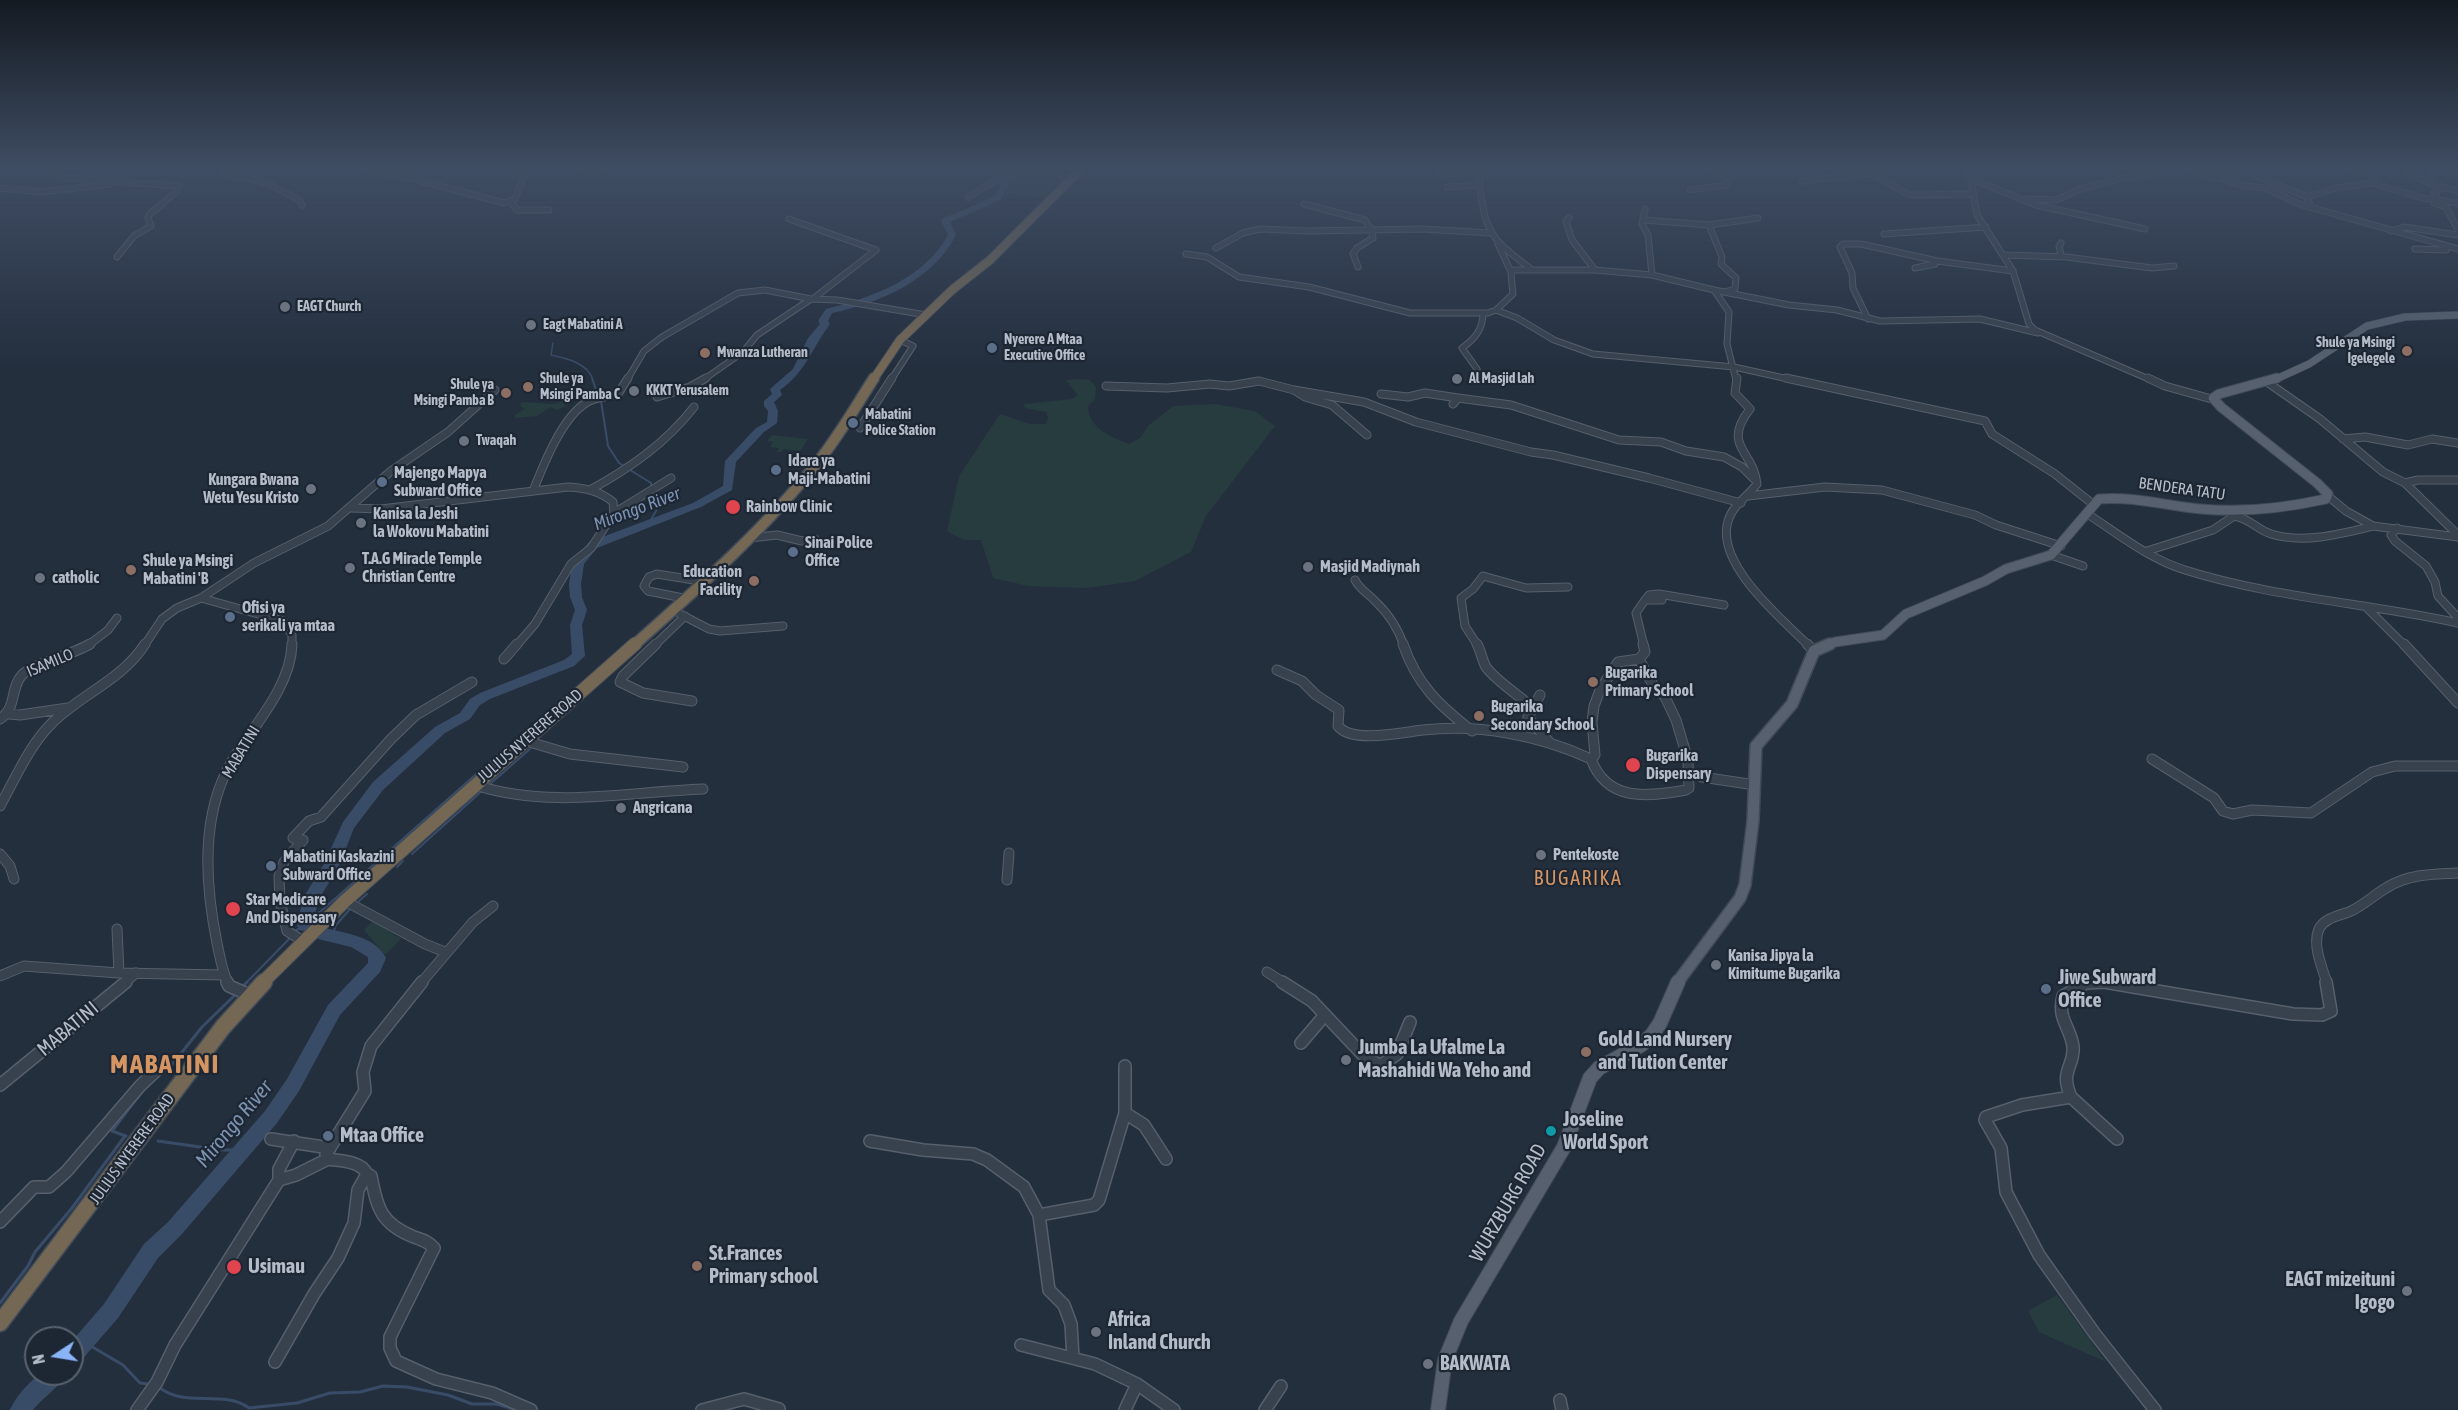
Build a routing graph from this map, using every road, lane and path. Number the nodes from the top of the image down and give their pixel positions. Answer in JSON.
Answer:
{"nodes":[{"id":1,"x":136,"y":235,"type":"edge"},
{"id":2,"x":833,"y":235,"type":"edge"},
{"id":3,"x":1015,"y":235,"type":"edge"},
{"id":4,"x":1242,"y":235,"type":"edge"},
{"id":5,"x":1372,"y":235,"type":"edge"},
{"id":6,"x":1490,"y":235,"type":"edge"},
{"id":7,"x":1570,"y":235,"type":"edge"},
{"id":8,"x":1647,"y":235,"type":"edge"},
{"id":9,"x":1713,"y":235,"type":"edge"},
{"id":10,"x":1991,"y":235,"type":"edge"},
{"id":11,"x":2404,"y":235,"type":"edge"},
{"id":12,"x":2061,"y":243,"type":"dead end"},
{"id":13,"x":1498,"y":244,"type":"junction"},
{"id":14,"x":1216,"y":248,"type":"dead end"},
{"id":15,"x":2415,"y":249,"type":"dead end"},
{"id":16,"x":2458,"y":250,"type":"edge"},
{"id":17,"x":1186,"y":254,"type":"dead end"},
{"id":18,"x":2004,"y":255,"type":"junction"},
{"id":19,"x":2059,"y":256,"type":"junction"},
{"id":20,"x":117,"y":257,"type":"dead end"},
{"id":21,"x":1947,"y":262,"type":"junction"},
{"id":22,"x":2174,"y":266,"type":"dead end"},
{"id":23,"x":1358,"y":267,"type":"dead end"},
{"id":24,"x":1916,"y":268,"type":"dead end"},
{"id":25,"x":1531,"y":269,"type":"junction"},
{"id":26,"x":1595,"y":270,"type":"junction"},
{"id":27,"x":2013,"y":271,"type":"junction"},
{"id":28,"x":1511,"y":272,"type":"junction"},
{"id":29,"x":1652,"y":275,"type":"junction"},
{"id":30,"x":1714,"y":290,"type":"junction"},
{"id":31,"x":1724,"y":292,"type":"junction"},
{"id":32,"x":1511,"y":297,"type":"junction"},
{"id":33,"x":813,"y":298,"type":"junction"},
{"id":34,"x":1496,"y":310,"type":"junction"},
{"id":35,"x":1483,"y":313,"type":"junction"},
{"id":36,"x":926,"y":315,"type":"junction"},
{"id":37,"x":2456,"y":316,"type":"edge"},
{"id":38,"x":1517,"y":318,"type":"junction"},
{"id":39,"x":1868,"y":319,"type":"junction"},
{"id":40,"x":2038,"y":333,"type":"junction"},
{"id":41,"x":900,"y":340,"type":"junction"},
{"id":42,"x":1734,"y":367,"type":"junction"},
{"id":43,"x":1476,"y":369,"type":"dead end"},
{"id":44,"x":2267,"y":382,"type":"junction"},
{"id":45,"x":1106,"y":386,"type":"dead end"},
{"id":46,"x":495,"y":390,"type":"dead end"},
{"id":47,"x":1294,"y":390,"type":"junction"},
{"id":48,"x":1385,"y":394,"type":"dead end"},
{"id":49,"x":657,"y":397,"type":"dead end"},
{"id":50,"x":1458,"y":398,"type":"junction"},
{"id":51,"x":2215,"y":400,"type":"junction"},
{"id":52,"x":1453,"y":404,"type":"dead end"},
{"id":53,"x":694,"y":406,"type":"dead end"},
{"id":54,"x":845,"y":425,"type":"junction"},
{"id":55,"x":863,"y":428,"type":"joint"},
{"id":56,"x":1367,"y":435,"type":"dead end"},
{"id":57,"x":2343,"y":439,"type":"junction"},
{"id":58,"x":2458,"y":443,"type":"edge"},
{"id":59,"x":671,"y":478,"type":"dead end"},
{"id":60,"x":2458,"y":480,"type":"edge"},
{"id":61,"x":2405,"y":483,"type":"junction"},
{"id":62,"x":1757,"y":484,"type":"junction"},
{"id":63,"x":590,"y":490,"type":"junction"},
{"id":64,"x":533,"y":491,"type":"junction"},
{"id":65,"x":1748,"y":496,"type":"junction"},
{"id":66,"x":2328,"y":496,"type":"junction"},
{"id":67,"x":1741,"y":503,"type":"junction"},
{"id":68,"x":2094,"y":505,"type":"junction"},
{"id":69,"x":351,"y":508,"type":"junction"},
{"id":70,"x":614,"y":513,"type":"junction"},
{"id":71,"x":2086,"y":513,"type":"junction"},
{"id":72,"x":2234,"y":514,"type":"junction"},
{"id":73,"x":2373,"y":526,"type":"junction"},
{"id":74,"x":2397,"y":528,"type":"junction"},
{"id":75,"x":2458,"y":536,"type":"edge"},
{"id":76,"x":750,"y":538,"type":"junction"},
{"id":77,"x":815,"y":539,"type":"dead end"},
{"id":78,"x":2061,"y":546,"type":"junction"},
{"id":79,"x":2147,"y":551,"type":"junction"},
{"id":80,"x":2051,"y":555,"type":"junction"},
{"id":81,"x":2083,"y":566,"type":"dead end"},
{"id":82,"x":1355,"y":580,"type":"dead end"},
{"id":83,"x":706,"y":582,"type":"junction"},
{"id":84,"x":1568,"y":588,"type":"dead end"},
{"id":85,"x":201,"y":598,"type":"junction"},
{"id":86,"x":688,"y":599,"type":"junction"},
{"id":87,"x":1645,"y":600,"type":"junction"},
{"id":88,"x":1662,"y":600,"type":"dead end"},
{"id":89,"x":1724,"y":605,"type":"dead end"},
{"id":90,"x":2368,"y":608,"type":"junction"},
{"id":91,"x":680,"y":614,"type":"junction"},
{"id":92,"x":117,"y":618,"type":"dead end"},
{"id":93,"x":2458,"y":618,"type":"edge"},
{"id":94,"x":2458,"y":623,"type":"edge"},
{"id":95,"x":783,"y":626,"type":"dead end"},
{"id":96,"x":1814,"y":651,"type":"junction"},
{"id":97,"x":504,"y":659,"type":"dead end"},
{"id":98,"x":1639,"y":659,"type":"junction"},
{"id":99,"x":615,"y":662,"type":"junction"},
{"id":100,"x":1277,"y":670,"type":"dead end"},
{"id":101,"x":629,"y":671,"type":"junction"},
{"id":102,"x":472,"y":682,"type":"dead end"},
{"id":103,"x":1540,"y":695,"type":"dead end"},
{"id":104,"x":692,"y":700,"type":"dead end"},
{"id":105,"x":2458,"y":703,"type":"edge"},
{"id":106,"x":72,"y":707,"type":"junction"},
{"id":107,"x":1533,"y":708,"type":"junction"},
{"id":108,"x":9,"y":714,"type":"junction"},
{"id":109,"x":0,"y":719,"type":"edge"},
{"id":110,"x":1472,"y":731,"type":"junction"},
{"id":111,"x":526,"y":741,"type":"junction"},
{"id":112,"x":1551,"y":744,"type":"junction"},
{"id":113,"x":1591,"y":759,"type":"junction"},
{"id":114,"x":2152,"y":759,"type":"dead end"},
{"id":115,"x":2458,"y":766,"type":"edge"},
{"id":116,"x":683,"y":768,"type":"dead end"},
{"id":117,"x":1689,"y":772,"type":"junction"},
{"id":118,"x":1755,"y":785,"type":"junction"},
{"id":119,"x":481,"y":788,"type":"junction"},
{"id":120,"x":703,"y":789,"type":"dead end"},
{"id":121,"x":0,"y":806,"type":"edge"},
{"id":122,"x":1009,"y":853,"type":"dead end"},
{"id":123,"x":0,"y":854,"type":"edge"},
{"id":124,"x":2458,"y":873,"type":"edge"},
{"id":125,"x":14,"y":879,"type":"dead end"},
{"id":126,"x":1007,"y":880,"type":"dead end"},
{"id":127,"x":345,"y":901,"type":"junction"},
{"id":128,"x":493,"y":906,"type":"dead end"},
{"id":129,"x":117,"y":929,"type":"dead end"},
{"id":130,"x":296,"y":937,"type":"junction"},
{"id":131,"x":445,"y":952,"type":"junction"},
{"id":132,"x":1267,"y":972,"type":"dead end"},
{"id":133,"x":119,"y":973,"type":"junction"},
{"id":134,"x":136,"y":973,"type":"junction"},
{"id":135,"x":224,"y":975,"type":"junction"},
{"id":136,"x":0,"y":976,"type":"edge"},
{"id":137,"x":250,"y":995,"type":"junction"},
{"id":138,"x":1324,"y":1016,"type":"junction"},
{"id":139,"x":1410,"y":1022,"type":"dead end"},
{"id":140,"x":1301,"y":1043,"type":"dead end"},
{"id":141,"x":161,"y":1066,"type":"dead end"},
{"id":142,"x":1125,"y":1066,"type":"dead end"},
{"id":143,"x":0,"y":1085,"type":"edge"},
{"id":144,"x":2072,"y":1097,"type":"junction"},
{"id":145,"x":1125,"y":1113,"type":"junction"},
{"id":146,"x":271,"y":1139,"type":"dead end"},
{"id":147,"x":2117,"y":1139,"type":"dead end"},
{"id":148,"x":294,"y":1141,"type":"junction"},
{"id":149,"x":870,"y":1141,"type":"dead end"},
{"id":150,"x":329,"y":1153,"type":"junction"},
{"id":151,"x":1166,"y":1159,"type":"dead end"},
{"id":152,"x":367,"y":1174,"type":"junction"},
{"id":153,"x":279,"y":1180,"type":"junction"},
{"id":154,"x":1039,"y":1215,"type":"junction"},
{"id":155,"x":0,"y":1222,"type":"edge"},
{"id":156,"x":0,"y":1323,"type":"edge"},
{"id":157,"x":1022,"y":1345,"type":"dead end"},
{"id":158,"x":1073,"y":1358,"type":"junction"},
{"id":159,"x":275,"y":1362,"type":"dead end"},
{"id":160,"x":1137,"y":1384,"type":"junction"},
{"id":161,"x":1281,"y":1386,"type":"dead end"},
{"id":162,"x":779,"y":1409,"type":"edge"},
{"id":163,"x":136,"y":1410,"type":"edge"},
{"id":164,"x":531,"y":1410,"type":"edge"},
{"id":165,"x":702,"y":1410,"type":"edge"},
{"id":166,"x":1125,"y":1410,"type":"edge"},
{"id":167,"x":1174,"y":1410,"type":"edge"},
{"id":168,"x":1265,"y":1410,"type":"edge"},
{"id":169,"x":1438,"y":1410,"type":"edge"},
{"id":170,"x":2155,"y":1410,"type":"edge"}],
"edges":[{"from":1,"to":20,"type":"street"},
{"from":2,"to":33,"type":"street"},
{"from":3,"to":36,"type":"highway","name":"JULIUS NYERERE ROAD"},
{"from":4,"to":14,"type":"street"},
{"from":5,"to":23,"type":"street"},
{"from":6,"to":13,"type":"street"},
{"from":7,"to":26,"type":"street"},
{"from":8,"to":29,"type":"street"},
{"from":9,"to":31,"type":"street"},
{"from":10,"to":18,"type":"street"},
{"from":11,"to":16,"type":"street"},
{"from":12,"to":19,"type":"street"},
{"from":13,"to":25,"type":"street"},
{"from":13,"to":28,"type":"street"},
{"from":15,"to":16,"type":"street"},
{"from":17,"to":35,"type":"street"},
{"from":18,"to":19,"type":"street"},
{"from":18,"to":27,"type":"street"},
{"from":19,"to":22,"type":"street"},
{"from":21,"to":24,"type":"street"},
{"from":21,"to":27,"type":"street"},
{"from":21,"to":39,"type":"street"},
{"from":25,"to":26,"type":"street"},
{"from":25,"to":28,"type":"street"},
{"from":26,"to":29,"type":"street"},
{"from":27,"to":40,"type":"street"},
{"from":28,"to":32,"type":"street"},
{"from":29,"to":30,"type":"street"},
{"from":30,"to":31,"type":"street"},
{"from":30,"to":42,"type":"street"},
{"from":31,"to":39,"type":"street"},
{"from":32,"to":34,"type":"street"},
{"from":32,"to":38,"type":"street"},
{"from":33,"to":36,"type":"street"},
{"from":33,"to":49,"type":"street"},
{"from":33,"to":64,"type":"street"},
{"from":34,"to":35,"type":"street"},
{"from":34,"to":38,"type":"street"},
{"from":35,"to":43,"type":"street"},
{"from":36,"to":41,"type":"highway","name":"JULIUS NYERERE ROAD"},
{"from":37,"to":44,"type":"main road"},
{"from":38,"to":42,"type":"street"},
{"from":39,"to":40,"type":"street"},
{"from":40,"to":51,"type":"street"},
{"from":41,"to":54,"type":"highway","name":"JULIUS NYERERE ROAD"},
{"from":41,"to":55,"type":"street"},
{"from":42,"to":62,"type":"street"},
{"from":42,"to":68,"type":"street"},
{"from":44,"to":51,"type":"main road"},
{"from":44,"to":57,"type":"street"},
{"from":45,"to":47,"type":"street"},
{"from":46,"to":69,"type":"street"},
{"from":47,"to":56,"type":"street"},
{"from":47,"to":67,"type":"street"},
{"from":48,"to":50,"type":"street"},
{"from":50,"to":52,"type":"street"},
{"from":50,"to":62,"type":"street"},
{"from":51,"to":66,"type":"main road"},
{"from":53,"to":63,"type":"street"},
{"from":54,"to":55,"type":"street"},
{"from":54,"to":76,"type":"highway","name":"JULIUS NYERERE ROAD"},
{"from":57,"to":58,"type":"street"},
{"from":57,"to":61,"type":"street"},
{"from":59,"to":70,"type":"street"},
{"from":60,"to":61,"type":"street"},
{"from":61,"to":75,"type":"street"},
{"from":62,"to":65,"type":"street"},
{"from":63,"to":64,"type":"street"},
{"from":63,"to":70,"type":"street"},
{"from":64,"to":69,"type":"street"},
{"from":65,"to":67,"type":"street"},
{"from":65,"to":78,"type":"street"},
{"from":66,"to":72,"type":"main road","name":"BENDERA TATU"},
{"from":66,"to":73,"type":"street"},
{"from":67,"to":96,"type":"street"},
{"from":68,"to":71,"type":"main road","name":"BENDERA TATU"},
{"from":68,"to":72,"type":"main road","name":"BENDERA TATU"},
{"from":69,"to":85,"type":"street"},
{"from":70,"to":97,"type":"street"},
{"from":71,"to":78,"type":"main road","name":"BENDERA TATU"},
{"from":71,"to":79,"type":"street"},
{"from":72,"to":73,"type":"street"},
{"from":72,"to":79,"type":"street"},
{"from":73,"to":74,"type":"street"},
{"from":74,"to":75,"type":"street"},
{"from":74,"to":93,"type":"street"},
{"from":76,"to":77,"type":"street"},
{"from":76,"to":83,"type":"highway","name":"JULIUS NYERERE ROAD"},
{"from":78,"to":80,"type":"main road","name":"BENDERA TATU"},
{"from":79,"to":90,"type":"street"},
{"from":80,"to":81,"type":"street"},
{"from":80,"to":96,"type":"main road","name":"BENDERA TATU"},
{"from":82,"to":110,"type":"street"},
{"from":83,"to":86,"type":"highway","name":"JULIUS NYERERE ROAD"},
{"from":83,"to":86,"type":"street"},
{"from":84,"to":107,"type":"street"},
{"from":85,"to":106,"type":"street"},
{"from":85,"to":135,"type":"street","name":"MABATINI"},
{"from":86,"to":91,"type":"highway","name":"JULIUS NYERERE ROAD"},
{"from":87,"to":88,"type":"street"},
{"from":87,"to":89,"type":"street"},
{"from":87,"to":98,"type":"street"},
{"from":90,"to":94,"type":"street"},
{"from":90,"to":105,"type":"street"},
{"from":91,"to":95,"type":"street"},
{"from":91,"to":99,"type":"highway","name":"JULIUS NYERERE ROAD"},
{"from":91,"to":101,"type":"street"},
{"from":92,"to":108,"type":"street","name":"ISAMILO"},
{"from":96,"to":118,"type":"main road"},
{"from":98,"to":113,"type":"street"},
{"from":98,"to":117,"type":"street"},
{"from":99,"to":101,"type":"street"},
{"from":99,"to":111,"type":"highway","name":"JULIUS NYERERE ROAD"},
{"from":100,"to":110,"type":"street"},
{"from":101,"to":104,"type":"street"},
{"from":102,"to":130,"type":"street"},
{"from":103,"to":107,"type":"street"},
{"from":106,"to":108,"type":"street"},
{"from":106,"to":121,"type":"street"},
{"from":107,"to":112,"type":"street"},
{"from":108,"to":109,"type":"street"},
{"from":110,"to":112,"type":"street"},
{"from":111,"to":116,"type":"street"},
{"from":111,"to":119,"type":"highway","name":"JULIUS NYERERE ROAD"},
{"from":112,"to":113,"type":"street"},
{"from":113,"to":117,"type":"street"},
{"from":114,"to":115,"type":"street"},
{"from":117,"to":118,"type":"street"},
{"from":118,"to":169,"type":"main road","name":"WURZBURG ROAD"},
{"from":119,"to":120,"type":"street"},
{"from":119,"to":127,"type":"highway","name":"JULIUS NYERERE ROAD"},
{"from":122,"to":126,"type":"street"},
{"from":123,"to":125,"type":"street"},
{"from":124,"to":144,"type":"street"},
{"from":127,"to":130,"type":"highway","name":"JULIUS NYERERE ROAD"},
{"from":127,"to":131,"type":"street"},
{"from":128,"to":131,"type":"street"},
{"from":129,"to":133,"type":"street"},
{"from":130,"to":137,"type":"highway","name":"JULIUS NYERERE ROAD"},
{"from":131,"to":150,"type":"street"},
{"from":132,"to":138,"type":"street"},
{"from":133,"to":134,"type":"street"},
{"from":133,"to":136,"type":"street"},
{"from":134,"to":135,"type":"street"},
{"from":134,"to":143,"type":"street","name":"MABATINI"},
{"from":135,"to":137,"type":"street"},
{"from":137,"to":156,"type":"highway","name":"JULIUS NYERERE ROAD"},
{"from":138,"to":139,"type":"street"},
{"from":138,"to":140,"type":"street"},
{"from":141,"to":155,"type":"street"},
{"from":142,"to":145,"type":"street"},
{"from":144,"to":147,"type":"street"},
{"from":144,"to":170,"type":"street"},
{"from":145,"to":151,"type":"street"},
{"from":145,"to":154,"type":"street"},
{"from":146,"to":148,"type":"street"},
{"from":148,"to":150,"type":"street"},
{"from":148,"to":153,"type":"street"},
{"from":149,"to":154,"type":"street"},
{"from":150,"to":152,"type":"street"},
{"from":150,"to":153,"type":"street"},
{"from":152,"to":159,"type":"street"},
{"from":152,"to":164,"type":"street"},
{"from":153,"to":163,"type":"street"},
{"from":154,"to":158,"type":"street"},
{"from":157,"to":158,"type":"street"},
{"from":158,"to":160,"type":"street"},
{"from":160,"to":166,"type":"street"},
{"from":160,"to":167,"type":"street"},
{"from":161,"to":168,"type":"street"},
{"from":162,"to":165,"type":"street"}]}
